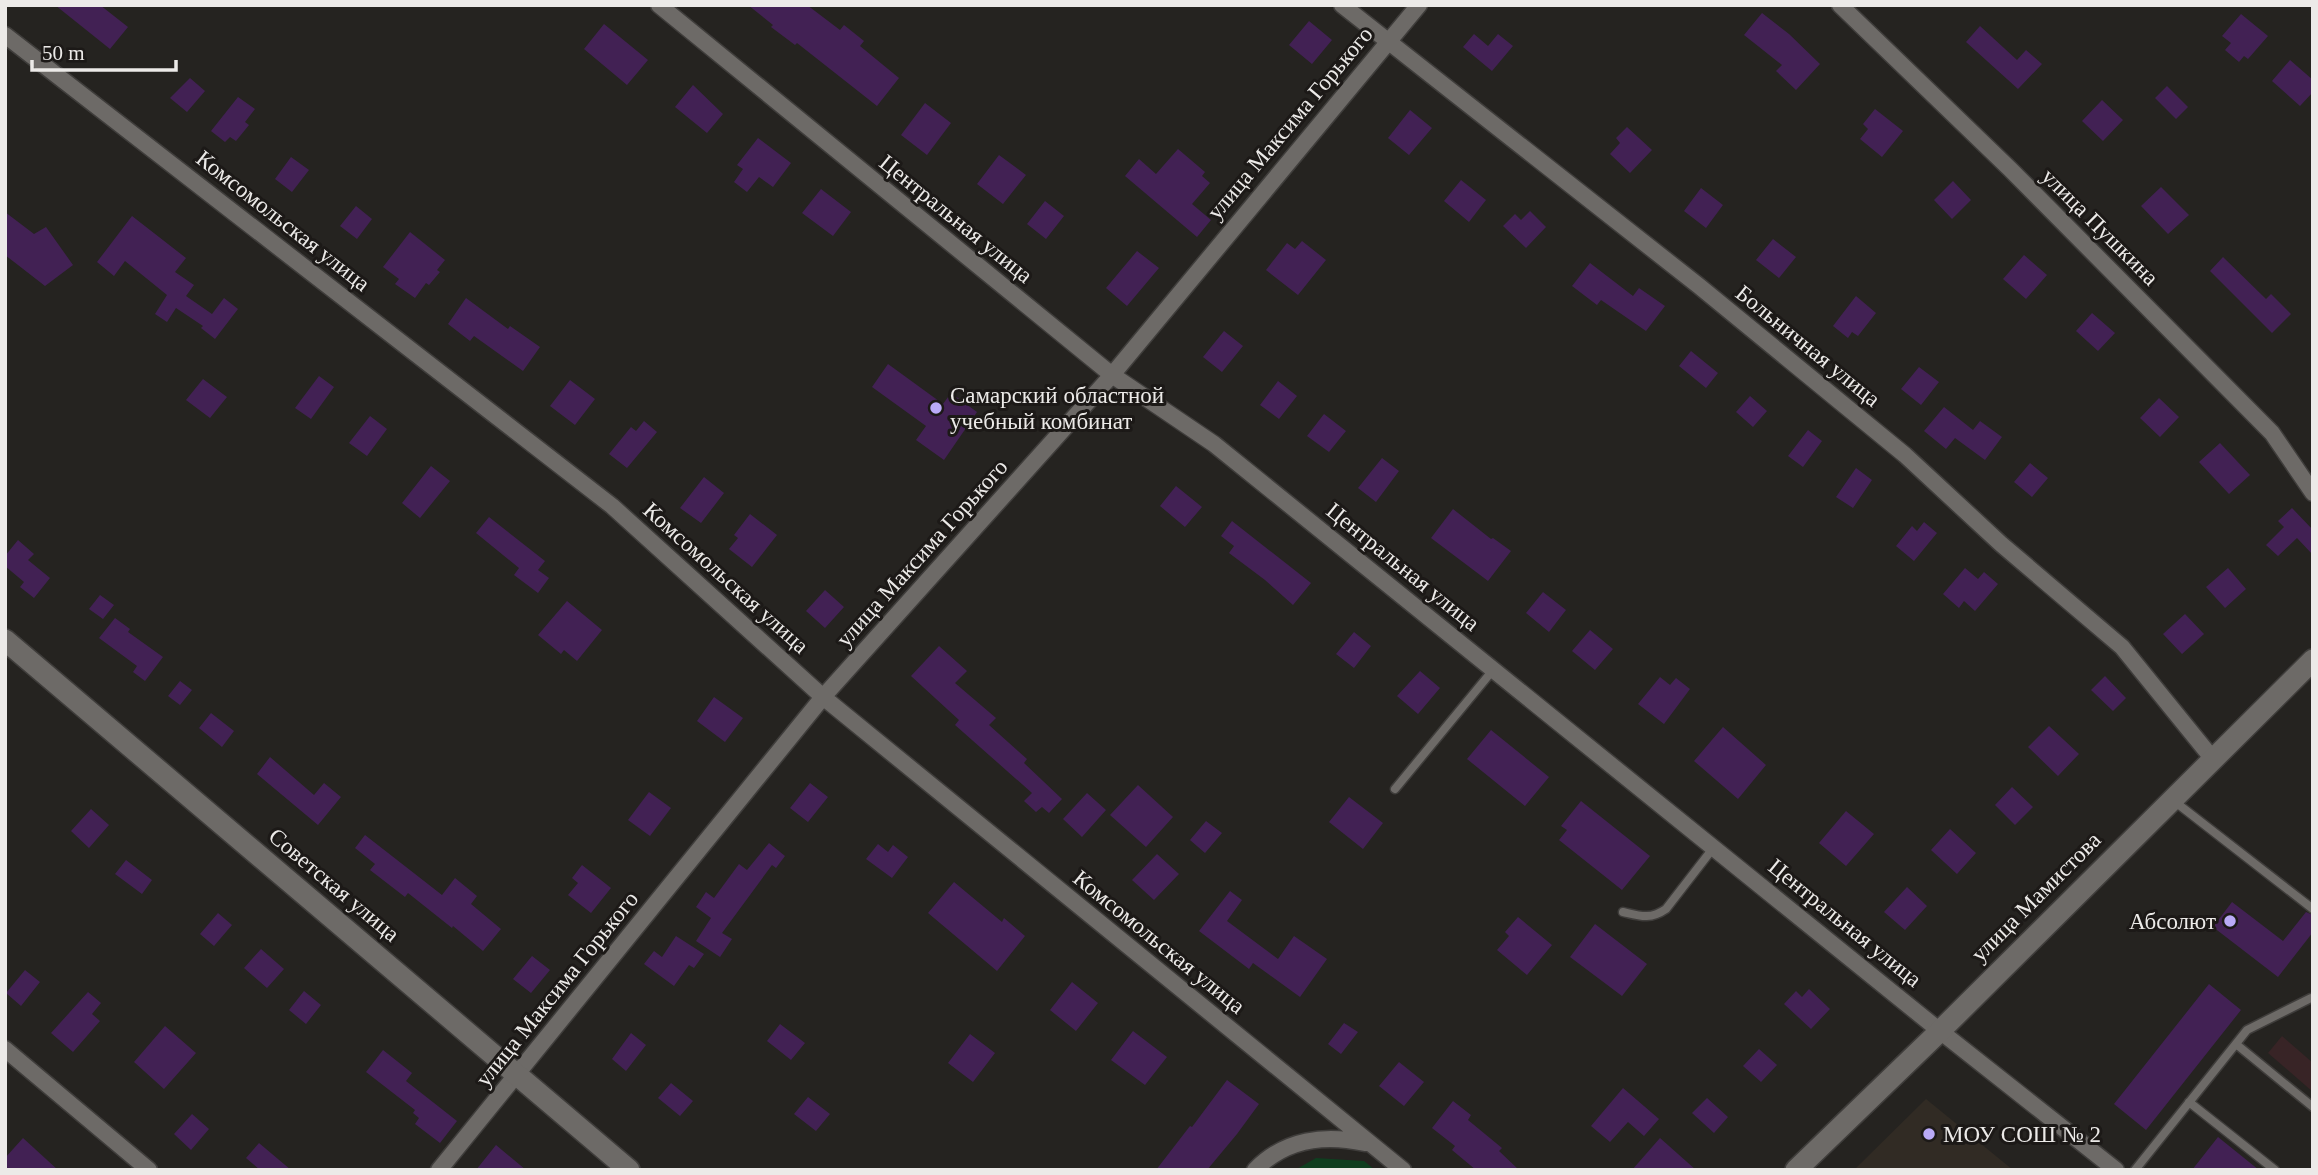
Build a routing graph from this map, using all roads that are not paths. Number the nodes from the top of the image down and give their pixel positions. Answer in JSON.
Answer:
{"nodes":[{"id":1,"x":659,"y":5,"type":"edge"},
{"id":2,"x":1342,"y":5,"type":"edge"},
{"id":3,"x":1419,"y":5,"type":"edge"},
{"id":4,"x":1840,"y":5,"type":"edge"},
{"id":5,"x":5,"y":35,"type":"edge"},
{"id":6,"x":1388,"y":40,"type":"junction"},
{"id":7,"x":1112,"y":375,"type":"junction"},
{"id":8,"x":2313,"y":493,"type":"edge"},
{"id":9,"x":5,"y":640,"type":"edge"},
{"id":10,"x":2313,"y":660,"type":"edge"},
{"id":11,"x":1494,"y":669,"type":"junction"},
{"id":12,"x":823,"y":697,"type":"junction"},
{"id":13,"x":2213,"y":758,"type":"junction"},
{"id":14,"x":1395,"y":789,"type":"dead end"},
{"id":15,"x":2171,"y":799,"type":"junction"},
{"id":16,"x":1714,"y":847,"type":"junction"},
{"id":17,"x":2313,"y":909,"type":"edge"},
{"id":18,"x":1623,"y":912,"type":"dead end"},
{"id":19,"x":2313,"y":999,"type":"edge"},
{"id":20,"x":1940,"y":1031,"type":"junction"},
{"id":21,"x":2236,"y":1044,"type":"junction"},
{"id":22,"x":5,"y":1049,"type":"edge"},
{"id":23,"x":516,"y":1075,"type":"junction"},
{"id":24,"x":2189,"y":1102,"type":"junction"},
{"id":25,"x":2313,"y":1107,"type":"edge"},
{"id":26,"x":1371,"y":1144,"type":"junction"},
{"id":27,"x":1804,"y":1167,"type":"edge"},
{"id":28,"x":149,"y":1170,"type":"edge"},
{"id":29,"x":439,"y":1170,"type":"edge"},
{"id":30,"x":629,"y":1170,"type":"edge"},
{"id":31,"x":1255,"y":1170,"type":"edge"},
{"id":32,"x":1403,"y":1170,"type":"edge"},
{"id":33,"x":2116,"y":1170,"type":"edge"},
{"id":34,"x":2136,"y":1170,"type":"edge"},
{"id":35,"x":2275,"y":1170,"type":"edge"}],
"edges":[{"from":1,"to":7,"type":"street","name":"Центральная улица"},
{"from":2,"to":6,"type":"street","name":"Больничная улица"},
{"from":3,"to":6,"type":"street","name":"улица Максима Горького"},
{"from":4,"to":8,"type":"street","name":"улица Пушкина"},
{"from":5,"to":12,"type":"street","name":"Комсомольская улица"},
{"from":6,"to":7,"type":"street","name":"улица Максима Горького"},
{"from":6,"to":13,"type":"street","name":"Больничная улица"},
{"from":7,"to":11,"type":"street","name":"Центральная улица"},
{"from":7,"to":12,"type":"street","name":"улица Максима Горького"},
{"from":9,"to":23,"type":"street","name":"Советская улица"},
{"from":10,"to":13,"type":"street","name":"улица Мамистова"},
{"from":11,"to":14,"type":"lane"},
{"from":11,"to":16,"type":"street","name":"Центральная улица"},
{"from":12,"to":23,"type":"street","name":"улица Максима Горького"},
{"from":12,"to":26,"type":"street","name":"Комсомольская улица"},
{"from":13,"to":15,"type":"street","name":"улица Мамистова"},
{"from":15,"to":17,"type":"lane"},
{"from":15,"to":20,"type":"street","name":"улица Мамистова"},
{"from":16,"to":18,"type":"lane"},
{"from":16,"to":20,"type":"street","name":"Центральная улица"},
{"from":19,"to":21,"type":"lane"},
{"from":20,"to":27,"type":"street","name":"улица Мамистова"},
{"from":20,"to":33,"type":"street","name":"Центральная улица"},
{"from":21,"to":24,"type":"lane"},
{"from":21,"to":25,"type":"lane"},
{"from":22,"to":28,"type":"street"},
{"from":23,"to":29,"type":"street","name":"улица Максима Горького"},
{"from":23,"to":30,"type":"street","name":"Советская улица"},
{"from":24,"to":34,"type":"lane"},
{"from":24,"to":35,"type":"lane"},
{"from":26,"to":31,"type":"street"},
{"from":26,"to":32,"type":"street","name":"Комсомольская улица"}]}
